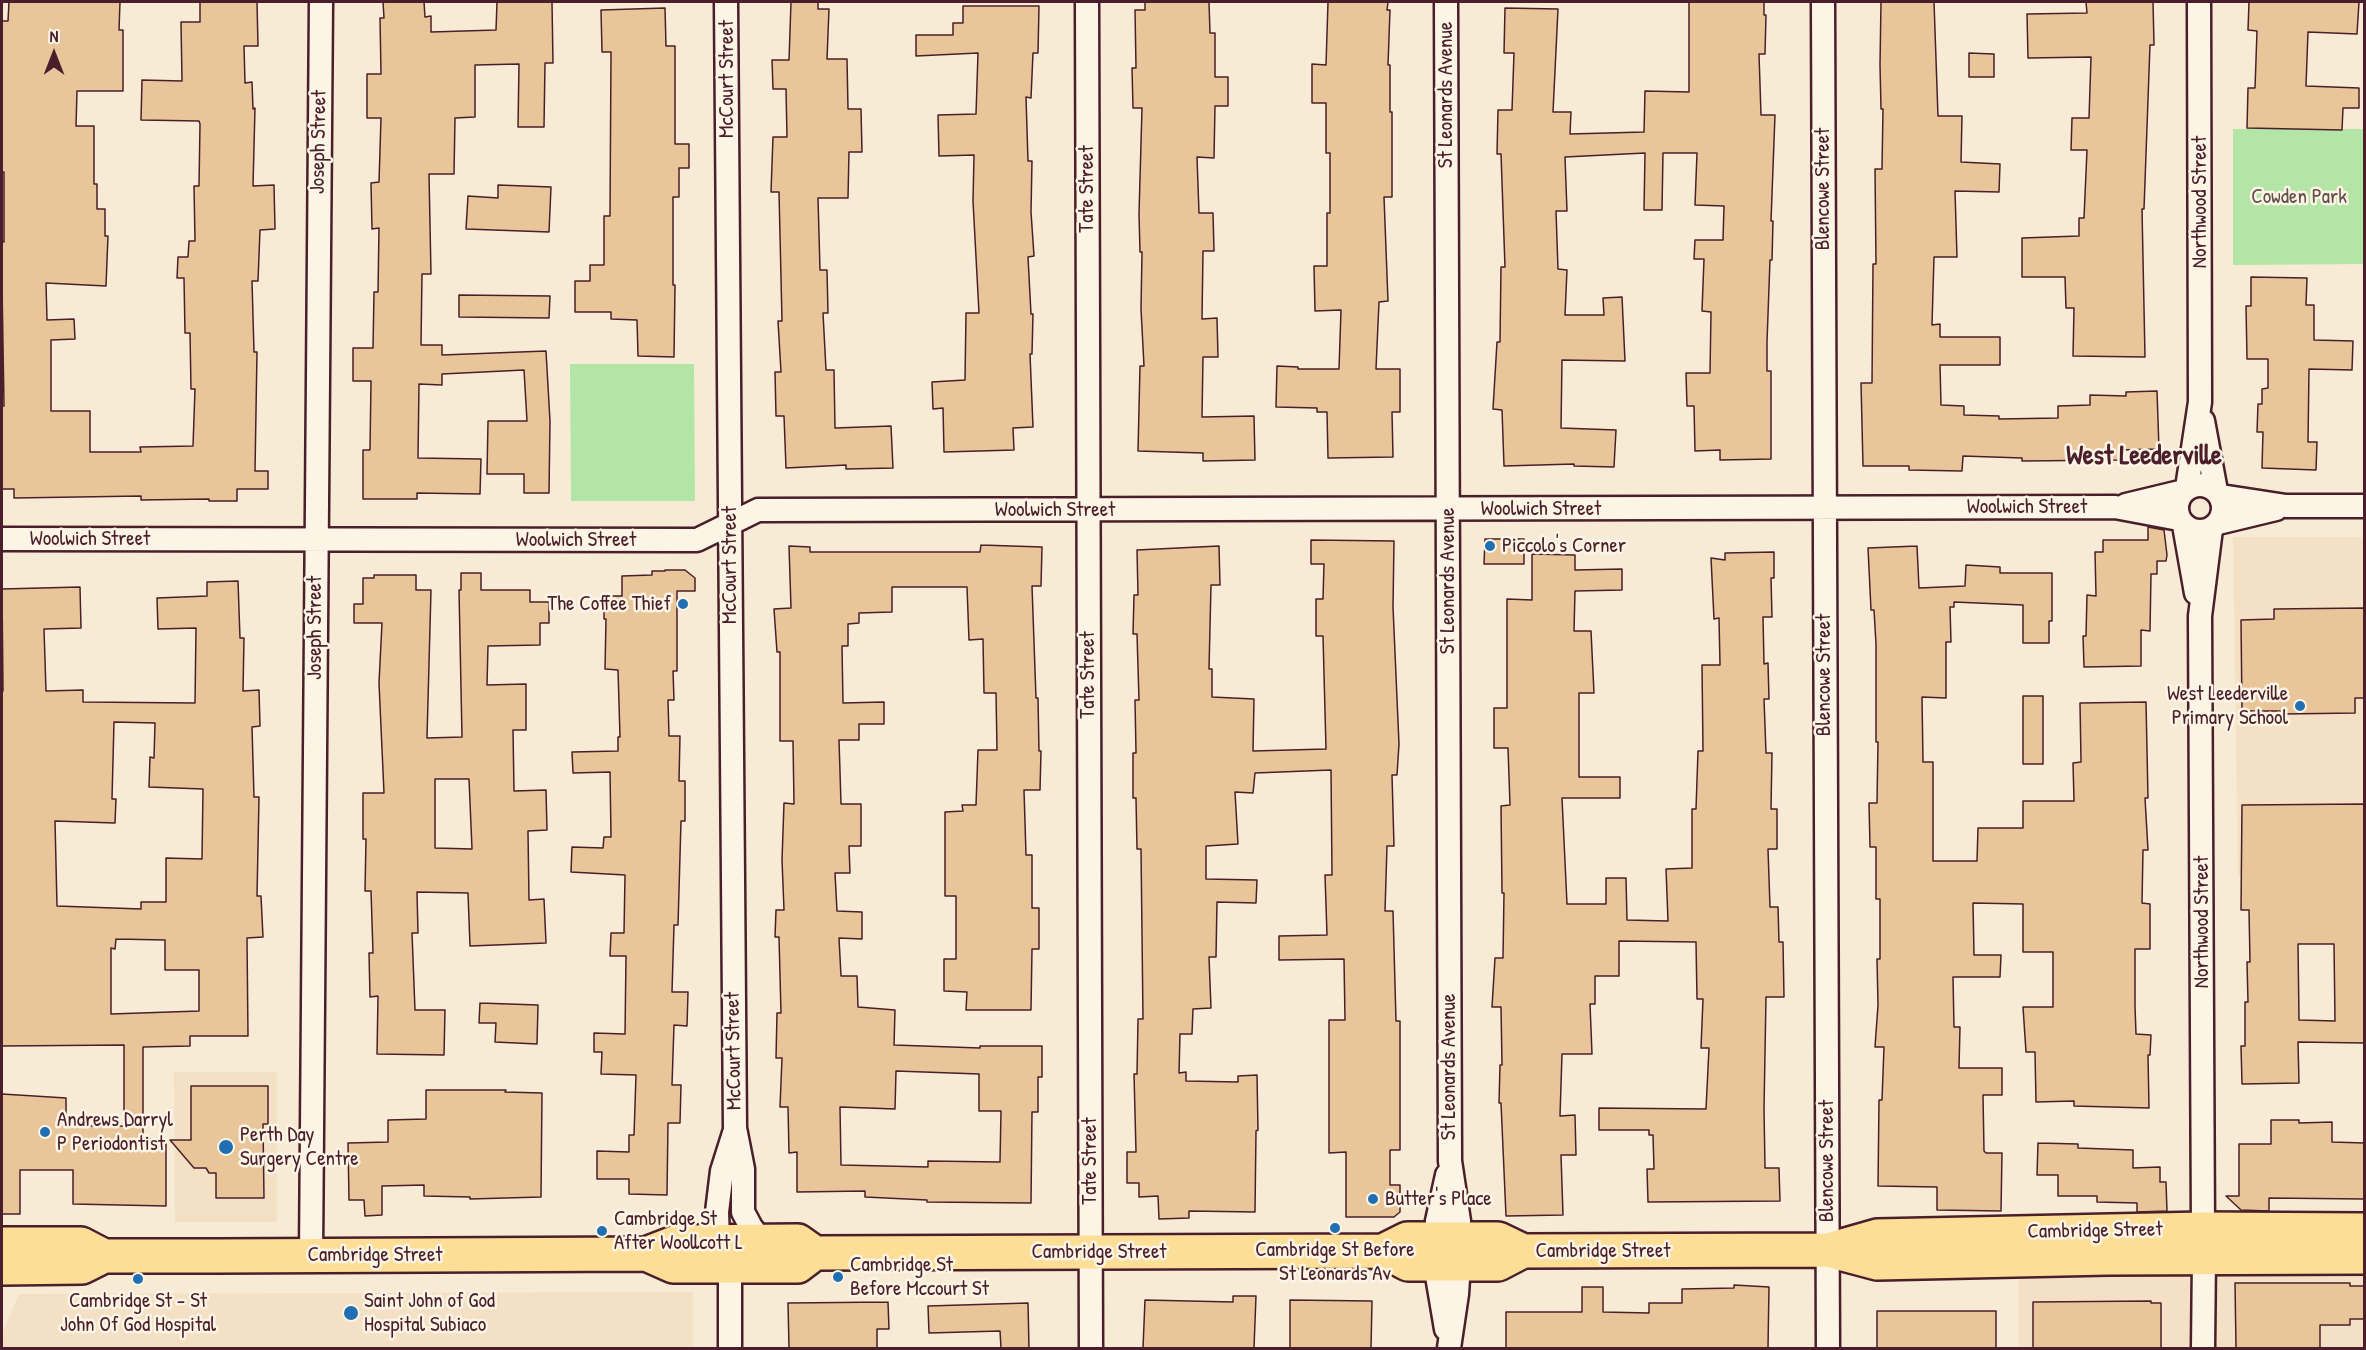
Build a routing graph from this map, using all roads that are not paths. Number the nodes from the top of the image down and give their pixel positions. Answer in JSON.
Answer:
{"nodes":[{"id":1,"x":321,"y":2,"type":"edge"},
{"id":2,"x":726,"y":2,"type":"edge"},
{"id":3,"x":1087,"y":2,"type":"edge"},
{"id":4,"x":1446,"y":2,"type":"edge"},
{"id":5,"x":1822,"y":2,"type":"edge"},
{"id":6,"x":2199,"y":2,"type":"edge"},
{"id":7,"x":2200,"y":402,"type":"junction"},
{"id":8,"x":2186,"y":490,"type":"junction"},
{"id":9,"x":2219,"y":493,"type":"junction"},
{"id":10,"x":2286,"y":506,"type":"junction"},
{"id":11,"x":2364,"y":506,"type":"edge"},
{"id":12,"x":2115,"y":507,"type":"junction"},
{"id":13,"x":1823,"y":508,"type":"junction"},
{"id":14,"x":1448,"y":509,"type":"junction"},
{"id":15,"x":1088,"y":510,"type":"junction"},
{"id":16,"x":2181,"y":522,"type":"junction"},
{"id":17,"x":729,"y":526,"type":"junction"},
{"id":18,"x":2215,"y":526,"type":"junction"},
{"id":19,"x":2,"y":539,"type":"edge"},
{"id":20,"x":316,"y":540,"type":"junction"},
{"id":21,"x":2200,"y":616,"type":"junction"},
{"id":22,"x":735,"y":1128,"type":"junction"},
{"id":23,"x":2364,"y":1230,"type":"edge"},
{"id":24,"x":762,"y":1242,"type":"junction"},
{"id":25,"x":2203,"y":1243,"type":"junction"},
{"id":26,"x":2,"y":1244,"type":"edge"},
{"id":27,"x":1828,"y":1250,"type":"junction"},
{"id":28,"x":1448,"y":1251,"type":"junction"},
{"id":29,"x":1090,"y":1252,"type":"junction"},
{"id":30,"x":815,"y":1253,"type":"junction"},
{"id":31,"x":724,"y":1254,"type":"junction"},
{"id":32,"x":311,"y":1255,"type":"junction"},
{"id":33,"x":104,"y":1256,"type":"junction"},
{"id":34,"x":2364,"y":1257,"type":"edge"},
{"id":35,"x":2,"y":1268,"type":"edge"},
{"id":36,"x":1449,"y":1347,"type":"edge"},
{"id":37,"x":730,"y":1348,"type":"edge"},
{"id":38,"x":1091,"y":1348,"type":"edge"},
{"id":39,"x":1828,"y":1348,"type":"edge"},
{"id":40,"x":2203,"y":1348,"type":"edge"}],
"edges":[{"from":1,"to":20,"type":"street","name":"Joseph Street"},
{"from":2,"to":17,"type":"street","name":"McCourt Street"},
{"from":3,"to":15,"type":"street","name":"Tate Street"},
{"from":4,"to":14,"type":"street","name":"St Leonards Avenue"},
{"from":5,"to":13,"type":"street","name":"Blencowe Street"},
{"from":6,"to":7,"type":"street","name":"Northwood Street"},
{"from":7,"to":8,"type":"street","name":"Northwood Street"},
{"from":7,"to":9,"type":"street","name":"Northwood Street"},
{"from":8,"to":9,"type":"street"},
{"from":8,"to":12,"type":"street","name":"Woolwich Street"},
{"from":8,"to":16,"type":"street"},
{"from":9,"to":10,"type":"street"},
{"from":9,"to":18,"type":"street"},
{"from":10,"to":11,"type":"street"},
{"from":10,"to":18,"type":"street"},
{"from":12,"to":13,"type":"street","name":"Woolwich Street"},
{"from":12,"to":16,"type":"street","name":"Woolwich Street"},
{"from":13,"to":14,"type":"street","name":"Woolwich Street"},
{"from":13,"to":27,"type":"street","name":"Blencowe Street"},
{"from":14,"to":15,"type":"street","name":"Woolwich Street"},
{"from":14,"to":28,"type":"street","name":"St Leonards Avenue"},
{"from":15,"to":17,"type":"street","name":"Woolwich Street"},
{"from":15,"to":29,"type":"street","name":"Tate Street"},
{"from":16,"to":18,"type":"street"},
{"from":16,"to":21,"type":"street","name":"Northwood Street"},
{"from":17,"to":20,"type":"street","name":"Woolwich Street"},
{"from":17,"to":22,"type":"street","name":"McCourt Street"},
{"from":18,"to":21,"type":"street","name":"Northwood Street"},
{"from":19,"to":20,"type":"street","name":"Woolwich Street"},
{"from":20,"to":32,"type":"street","name":"Joseph Street"},
{"from":21,"to":25,"type":"street","name":"Northwood Street"},
{"from":22,"to":24,"type":"street","name":"McCourt Street"},
{"from":22,"to":31,"type":"street","name":"McCourt Street"},
{"from":23,"to":25,"type":"main road","name":"Cambridge Street"},
{"from":24,"to":30,"type":"main road","name":"Cambridge Street"},
{"from":24,"to":31,"type":"main road","name":"Cambridge Street"},
{"from":25,"to":27,"type":"main road","name":"Cambridge Street"},
{"from":25,"to":34,"type":"main road"},
{"from":25,"to":40,"type":"street","name":"Northwood Street"},
{"from":26,"to":33,"type":"main road","name":"Cambridge Street"},
{"from":27,"to":28,"type":"main road","name":"Cambridge Street"},
{"from":27,"to":39,"type":"street","name":"Blencowe Street"},
{"from":28,"to":29,"type":"main road","name":"Cambridge Street"},
{"from":28,"to":36,"type":"street","name":"St Leonards Avenue"},
{"from":29,"to":30,"type":"main road","name":"Cambridge Street"},
{"from":29,"to":38,"type":"street","name":"Tate Street"},
{"from":30,"to":31,"type":"main road","name":"Cambridge Street"},
{"from":31,"to":32,"type":"main road","name":"Cambridge Street"},
{"from":31,"to":37,"type":"street","name":"McCourt Street"},
{"from":32,"to":33,"type":"main road","name":"Cambridge Street"},
{"from":33,"to":35,"type":"main road","name":"Cambridge Street"}]}
